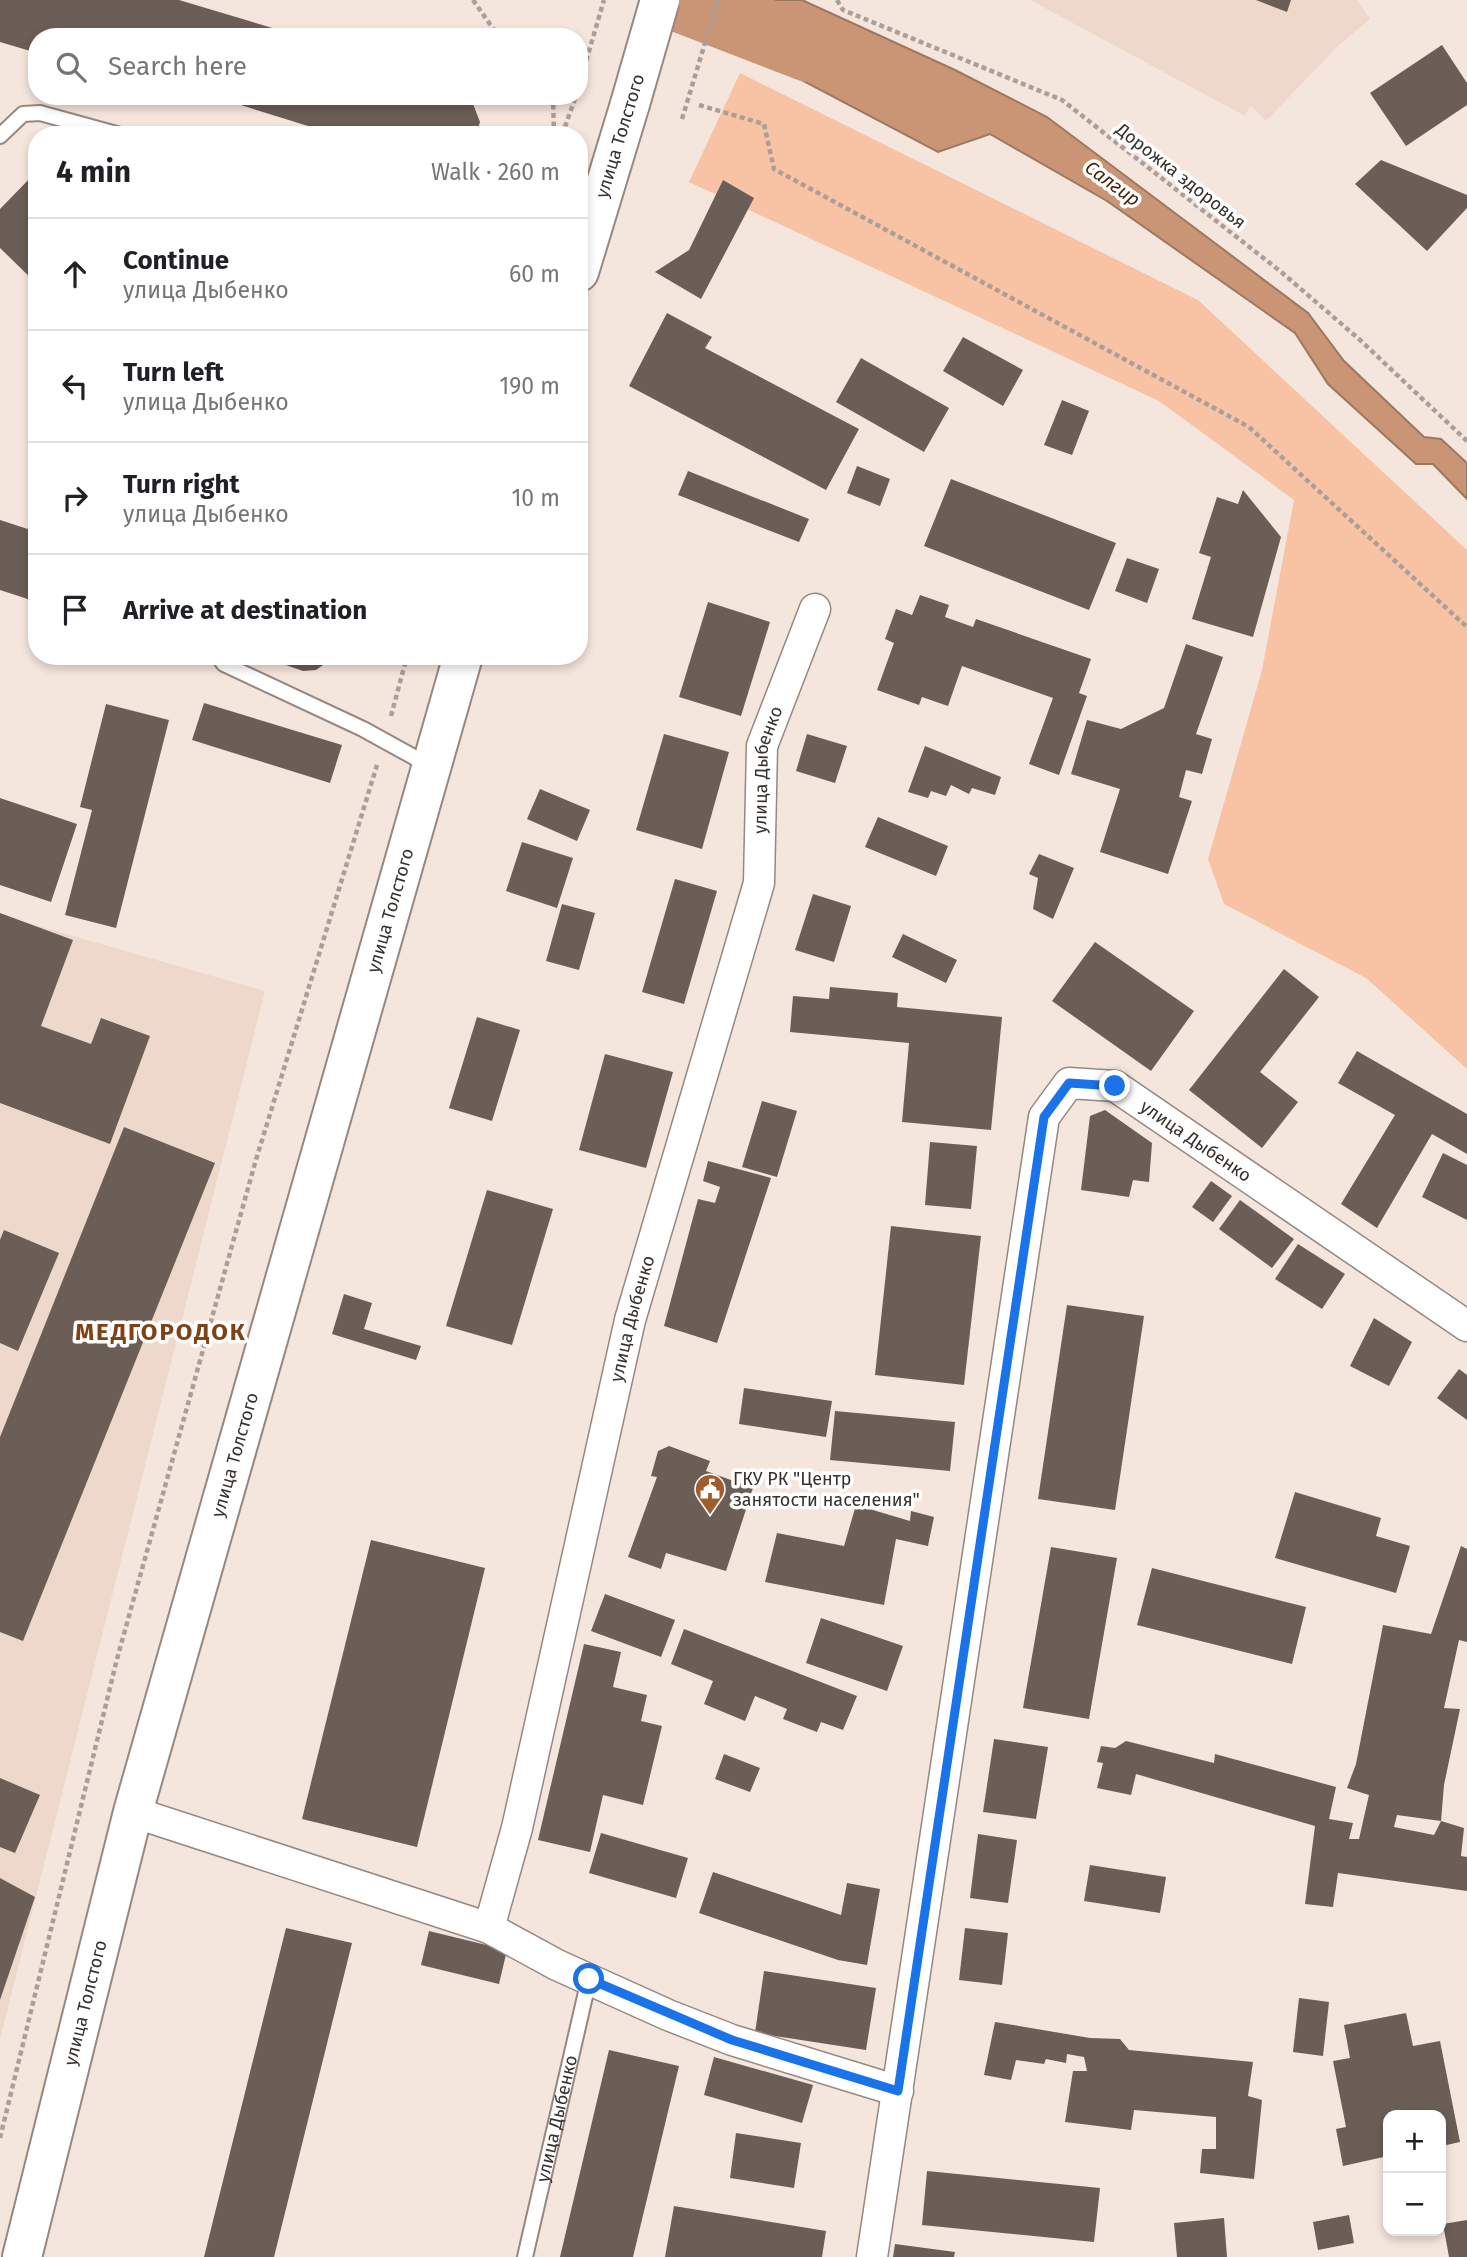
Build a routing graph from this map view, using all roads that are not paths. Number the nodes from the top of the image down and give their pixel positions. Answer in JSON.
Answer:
{"nodes":[{"id":1,"x":660,"y":0,"type":"edge"},
{"id":2,"x":87,"y":126,"type":"edge"},
{"id":3,"x":0,"y":136,"type":"edge"},
{"id":4,"x":588,"y":242,"type":"edge"},
{"id":5,"x":816,"y":609,"type":"dead end"},
{"id":6,"x":226,"y":665,"type":"edge"},
{"id":7,"x":460,"y":665,"type":"edge"},
{"id":8,"x":430,"y":766,"type":"junction"},
{"id":9,"x":1467,"y":1326,"type":"edge"},
{"id":10,"x":133,"y":1812,"type":"junction"},
{"id":11,"x":489,"y":1928,"type":"junction"},
{"id":12,"x":589,"y":1979,"type":"junction"},
{"id":13,"x":898,"y":2091,"type":"junction"},
{"id":14,"x":22,"y":2257,"type":"edge"},
{"id":15,"x":525,"y":2257,"type":"edge"},
{"id":16,"x":872,"y":2257,"type":"edge"}],
"edges":[{"from":1,"to":4,"type":"main road","name":"улица Толстого","bridge":true},
{"from":2,"to":3,"type":"lane"},
{"from":5,"to":11,"type":"street","name":"улица Дыбенко"},
{"from":6,"to":8,"type":"lane"},
{"from":7,"to":8,"type":"main road","name":"улица Толстого"},
{"from":8,"to":10,"type":"main road","name":"улица Толстого"},
{"from":9,"to":13,"type":"street","name":"улица Дыбенко"},
{"from":10,"to":11,"type":"street"},
{"from":10,"to":14,"type":"main road","name":"улица Толстого"},
{"from":11,"to":12,"type":"street"},
{"from":12,"to":13,"type":"street"},
{"from":12,"to":15,"type":"lane","name":"улица Дыбенко"},
{"from":13,"to":16,"type":"street","name":"улица Дыбенко"}]}
